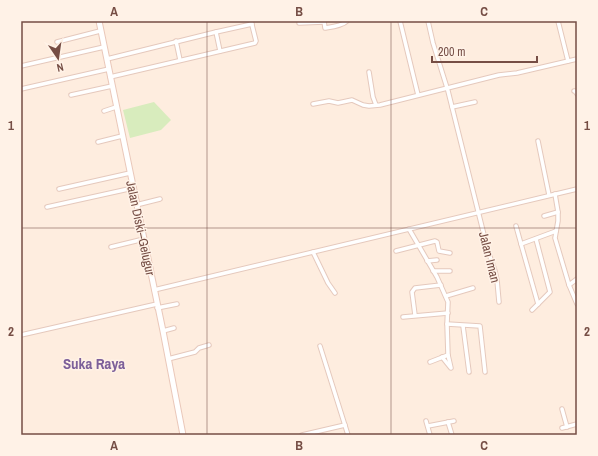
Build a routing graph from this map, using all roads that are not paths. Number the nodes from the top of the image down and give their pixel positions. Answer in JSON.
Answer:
{"nodes":[{"id":1,"x":99,"y":21,"type":"edge"},
{"id":2,"x":324,"y":21,"type":"edge"},
{"id":3,"x":347,"y":21,"type":"edge"},
{"id":4,"x":400,"y":21,"type":"edge"},
{"id":5,"x":428,"y":21,"type":"edge"},
{"id":6,"x":558,"y":21,"type":"edge"},
{"id":7,"x":251,"y":23,"type":"edge"},
{"id":8,"x":299,"y":23,"type":"dead end"},
{"id":9,"x":341,"y":23,"type":"edge"},
{"id":10,"x":100,"y":30,"type":"junction"},
{"id":11,"x":216,"y":32,"type":"junction"},
{"id":12,"x":176,"y":41,"type":"junction"},
{"id":13,"x":57,"y":42,"type":"dead end"},
{"id":14,"x":104,"y":47,"type":"junction"},
{"id":15,"x":220,"y":51,"type":"junction"},
{"id":16,"x":106,"y":59,"type":"junction"},
{"id":17,"x":577,"y":59,"type":"edge"},
{"id":18,"x":180,"y":60,"type":"junction"},
{"id":19,"x":568,"y":61,"type":"junction"},
{"id":20,"x":21,"y":66,"type":"edge"},
{"id":21,"x":109,"y":69,"type":"junction"},
{"id":22,"x":368,"y":72,"type":"dead end"},
{"id":23,"x":110,"y":77,"type":"junction"},
{"id":24,"x":112,"y":86,"type":"junction"},
{"id":25,"x":447,"y":87,"type":"junction"},
{"id":26,"x":21,"y":89,"type":"edge"},
{"id":27,"x":574,"y":91,"type":"dead end"},
{"id":28,"x":577,"y":94,"type":"edge"},
{"id":29,"x":72,"y":95,"type":"dead end"},
{"id":30,"x":418,"y":95,"type":"junction"},
{"id":31,"x":474,"y":102,"type":"dead end"},
{"id":32,"x":313,"y":104,"type":"dead end"},
{"id":33,"x":376,"y":105,"type":"junction"},
{"id":34,"x":116,"y":107,"type":"junction"},
{"id":35,"x":452,"y":107,"type":"junction"},
{"id":36,"x":104,"y":111,"type":"dead end"},
{"id":37,"x":122,"y":136,"type":"junction"},
{"id":38,"x":538,"y":141,"type":"dead end"},
{"id":39,"x":98,"y":142,"type":"dead end"},
{"id":40,"x":130,"y":173,"type":"junction"},
{"id":41,"x":133,"y":188,"type":"junction"},
{"id":42,"x":59,"y":189,"type":"dead end"},
{"id":43,"x":577,"y":189,"type":"edge"},
{"id":44,"x":555,"y":194,"type":"junction"},
{"id":45,"x":549,"y":195,"type":"junction"},
{"id":46,"x":160,"y":199,"type":"dead end"},
{"id":47,"x":136,"y":205,"type":"junction"},
{"id":48,"x":47,"y":207,"type":"dead end"},
{"id":49,"x":479,"y":212,"type":"junction"},
{"id":50,"x":558,"y":212,"type":"junction"},
{"id":51,"x":544,"y":216,"type":"dead end"},
{"id":52,"x":516,"y":226,"type":"dead end"},
{"id":53,"x":409,"y":229,"type":"junction"},
{"id":54,"x":556,"y":231,"type":"junction"},
{"id":55,"x":536,"y":239,"type":"junction"},
{"id":56,"x":144,"y":240,"type":"junction"},
{"id":57,"x":521,"y":244,"type":"junction"},
{"id":58,"x":418,"y":245,"type":"junction"},
{"id":59,"x":111,"y":247,"type":"dead end"},
{"id":60,"x":396,"y":250,"type":"dead end"},
{"id":61,"x":313,"y":252,"type":"junction"},
{"id":62,"x":450,"y":253,"type":"dead end"},
{"id":63,"x":437,"y":260,"type":"dead end"},
{"id":64,"x":427,"y":261,"type":"junction"},
{"id":65,"x":433,"y":271,"type":"junction"},
{"id":66,"x":450,"y":271,"type":"dead end"},
{"id":67,"x":577,"y":279,"type":"edge"},
{"id":68,"x":441,"y":285,"type":"junction"},
{"id":69,"x":569,"y":285,"type":"junction"},
{"id":70,"x":473,"y":288,"type":"dead end"},
{"id":71,"x":154,"y":290,"type":"junction"},
{"id":72,"x":334,"y":293,"type":"dead end"},
{"id":73,"x":446,"y":296,"type":"junction"},
{"id":74,"x":499,"y":302,"type":"dead end"},
{"id":75,"x":176,"y":304,"type":"dead end"},
{"id":76,"x":538,"y":304,"type":"junction"},
{"id":77,"x":577,"y":304,"type":"edge"},
{"id":78,"x":157,"y":306,"type":"junction"},
{"id":79,"x":532,"y":310,"type":"dead end"},
{"id":80,"x":448,"y":313,"type":"junction"},
{"id":81,"x":415,"y":315,"type":"junction"},
{"id":82,"x":403,"y":317,"type":"dead end"},
{"id":83,"x":447,"y":324,"type":"junction"},
{"id":84,"x":463,"y":326,"type":"junction"},
{"id":85,"x":480,"y":326,"type":"junction"},
{"id":86,"x":486,"y":326,"type":"dead end"},
{"id":87,"x":174,"y":328,"type":"dead end"},
{"id":88,"x":163,"y":331,"type":"junction"},
{"id":89,"x":21,"y":335,"type":"edge"},
{"id":90,"x":208,"y":345,"type":"dead end"},
{"id":91,"x":320,"y":346,"type":"dead end"},
{"id":92,"x":448,"y":355,"type":"junction"},
{"id":93,"x":442,"y":357,"type":"junction"},
{"id":94,"x":168,"y":359,"type":"junction"},
{"id":95,"x":430,"y":362,"type":"dead end"},
{"id":96,"x":469,"y":372,"type":"dead end"},
{"id":97,"x":485,"y":372,"type":"dead end"},
{"id":98,"x":562,"y":409,"type":"dead end"},
{"id":99,"x":426,"y":420,"type":"dead end"},
{"id":100,"x":454,"y":421,"type":"dead end"},
{"id":101,"x":448,"y":422,"type":"junction"},
{"id":102,"x":577,"y":424,"type":"edge"},
{"id":103,"x":345,"y":425,"type":"junction"},
{"id":104,"x":428,"y":426,"type":"junction"},
{"id":105,"x":567,"y":427,"type":"junction"},
{"id":106,"x":562,"y":428,"type":"dead end"},
{"id":107,"x":183,"y":435,"type":"edge"},
{"id":108,"x":302,"y":435,"type":"edge"},
{"id":109,"x":348,"y":435,"type":"edge"},
{"id":110,"x":430,"y":435,"type":"edge"},
{"id":111,"x":452,"y":435,"type":"edge"}],
"edges":[{"from":1,"to":10,"type":"main road","name":"Jalan Diski–Gelugur"},
{"from":2,"to":8,"type":"street"},
{"from":2,"to":9,"type":"street"},
{"from":3,"to":9,"type":"street"},
{"from":4,"to":30,"type":"street"},
{"from":5,"to":25,"type":"street","name":"Jalan Iman"},
{"from":6,"to":19,"type":"street"},
{"from":7,"to":11,"type":"street"},
{"from":7,"to":15,"type":"street"},
{"from":10,"to":13,"type":"street"},
{"from":10,"to":14,"type":"main road","name":"Jalan Diski–Gelugur"},
{"from":11,"to":12,"type":"street"},
{"from":11,"to":15,"type":"street"},
{"from":12,"to":16,"type":"street"},
{"from":12,"to":18,"type":"street"},
{"from":14,"to":16,"type":"main road","name":"Jalan Diski–Gelugur"},
{"from":14,"to":20,"type":"street"},
{"from":15,"to":18,"type":"street"},
{"from":16,"to":21,"type":"main road","name":"Jalan Diski–Gelugur"},
{"from":17,"to":19,"type":"street"},
{"from":18,"to":23,"type":"street"},
{"from":19,"to":25,"type":"street"},
{"from":21,"to":23,"type":"main road","name":"Jalan Diski–Gelugur"},
{"from":21,"to":26,"type":"street"},
{"from":22,"to":33,"type":"street"},
{"from":23,"to":24,"type":"main road","name":"Jalan Diski–Gelugur"},
{"from":24,"to":29,"type":"street"},
{"from":24,"to":34,"type":"main road","name":"Jalan Diski–Gelugur"},
{"from":25,"to":30,"type":"street"},
{"from":25,"to":35,"type":"street","name":"Jalan Iman"},
{"from":27,"to":28,"type":"street"},
{"from":30,"to":33,"type":"street"},
{"from":31,"to":35,"type":"street"},
{"from":32,"to":33,"type":"street"},
{"from":34,"to":36,"type":"street"},
{"from":34,"to":37,"type":"main road","name":"Jalan Diski–Gelugur"},
{"from":35,"to":49,"type":"street","name":"Jalan Iman"},
{"from":37,"to":39,"type":"street"},
{"from":37,"to":40,"type":"main road","name":"Jalan Diski–Gelugur"},
{"from":38,"to":45,"type":"street"},
{"from":40,"to":41,"type":"main road","name":"Jalan Diski–Gelugur"},
{"from":40,"to":42,"type":"street"},
{"from":41,"to":47,"type":"main road","name":"Jalan Diski–Gelugur"},
{"from":41,"to":48,"type":"street"},
{"from":43,"to":44,"type":"street"},
{"from":44,"to":45,"type":"street"},
{"from":44,"to":50,"type":"street"},
{"from":45,"to":49,"type":"street"},
{"from":46,"to":47,"type":"street"},
{"from":47,"to":56,"type":"main road","name":"Jalan Diski–Gelugur"},
{"from":49,"to":53,"type":"street"},
{"from":49,"to":74,"type":"street","name":"Jalan Iman"},
{"from":50,"to":51,"type":"street"},
{"from":50,"to":54,"type":"street"},
{"from":52,"to":57,"type":"street"},
{"from":53,"to":58,"type":"street"},
{"from":53,"to":61,"type":"street"},
{"from":54,"to":55,"type":"street"},
{"from":54,"to":69,"type":"street"},
{"from":55,"to":57,"type":"street"},
{"from":55,"to":76,"type":"street"},
{"from":56,"to":59,"type":"street"},
{"from":56,"to":71,"type":"main road","name":"Jalan Diski–Gelugur"},
{"from":57,"to":76,"type":"street"},
{"from":58,"to":60,"type":"street"},
{"from":58,"to":62,"type":"street"},
{"from":58,"to":64,"type":"street"},
{"from":61,"to":71,"type":"street"},
{"from":61,"to":72,"type":"street"},
{"from":63,"to":64,"type":"street"},
{"from":64,"to":65,"type":"street"},
{"from":65,"to":66,"type":"street"},
{"from":65,"to":68,"type":"street"},
{"from":67,"to":69,"type":"street"},
{"from":68,"to":73,"type":"street"},
{"from":68,"to":81,"type":"street"},
{"from":69,"to":77,"type":"street"},
{"from":70,"to":73,"type":"street"},
{"from":71,"to":78,"type":"main road","name":"Jalan Diski–Gelugur"},
{"from":73,"to":80,"type":"street"},
{"from":75,"to":78,"type":"street"},
{"from":76,"to":79,"type":"street"},
{"from":78,"to":88,"type":"main road","name":"Jalan Diski–Gelugur"},
{"from":78,"to":89,"type":"street"},
{"from":80,"to":81,"type":"street"},
{"from":80,"to":83,"type":"street"},
{"from":81,"to":82,"type":"street"},
{"from":83,"to":84,"type":"street"},
{"from":83,"to":92,"type":"street"},
{"from":84,"to":85,"type":"street"},
{"from":84,"to":96,"type":"street"},
{"from":85,"to":86,"type":"street"},
{"from":85,"to":97,"type":"street"},
{"from":87,"to":88,"type":"street"},
{"from":88,"to":94,"type":"main road","name":"Jalan Diski–Gelugur"},
{"from":90,"to":94,"type":"street"},
{"from":91,"to":103,"type":"street"},
{"from":92,"to":93,"type":"street"},
{"from":92,"to":93,"type":"street"},
{"from":93,"to":95,"type":"street"},
{"from":94,"to":107,"type":"main road","name":"Jalan Diski–Gelugur"},
{"from":98,"to":105,"type":"street"},
{"from":99,"to":104,"type":"street"},
{"from":100,"to":101,"type":"street"},
{"from":101,"to":104,"type":"street"},
{"from":101,"to":111,"type":"street"},
{"from":102,"to":105,"type":"street"},
{"from":103,"to":108,"type":"street"},
{"from":103,"to":109,"type":"street"},
{"from":104,"to":110,"type":"street"},
{"from":105,"to":106,"type":"street"}]}
